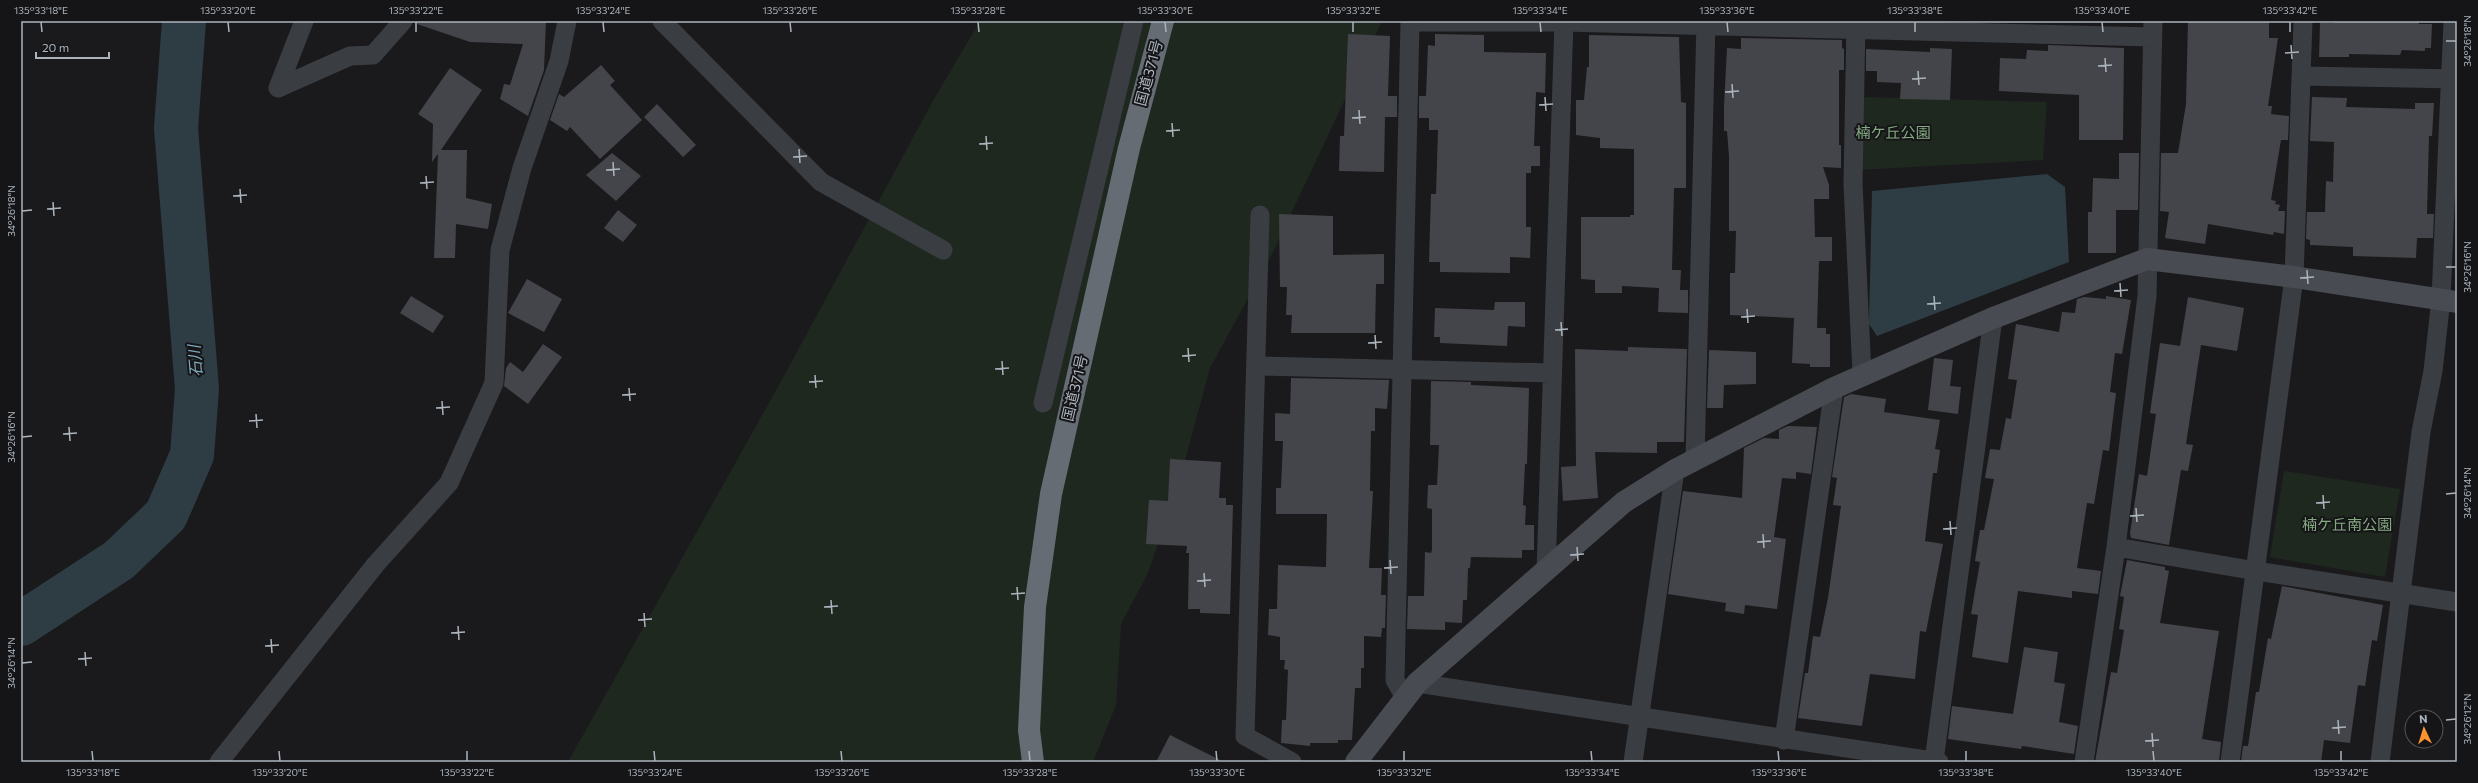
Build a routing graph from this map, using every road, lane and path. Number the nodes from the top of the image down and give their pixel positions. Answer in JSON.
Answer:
{"nodes":[{"id":1,"x":304,"y":21,"type":"edge"},
{"id":2,"x":403,"y":21,"type":"edge"},
{"id":3,"x":567,"y":21,"type":"edge"},
{"id":4,"x":662,"y":21,"type":"edge"},
{"id":5,"x":1134,"y":21,"type":"edge"},
{"id":6,"x":1163,"y":21,"type":"edge"},
{"id":7,"x":2303,"y":21,"type":"edge"},
{"id":8,"x":2453,"y":21,"type":"edge"},
{"id":9,"x":1564,"y":22,"type":"edge"},
{"id":10,"x":1706,"y":24,"type":"edge"},
{"id":11,"x":1856,"y":26,"type":"edge"},
{"id":12,"x":2006,"y":28,"type":"edge"},
{"id":13,"x":2153,"y":29,"type":"edge"},
{"id":14,"x":2302,"y":76,"type":"junction"},
{"id":15,"x":2454,"y":79,"type":"edge"},
{"id":16,"x":1260,"y":215,"type":"dead end"},
{"id":17,"x":943,"y":250,"type":"dead end"},
{"id":18,"x":2147,"y":259,"type":"junction"},
{"id":19,"x":2294,"y":277,"type":"junction"},
{"id":20,"x":2449,"y":301,"type":"edge"},
{"id":21,"x":1993,"y":318,"type":"junction"},
{"id":22,"x":1257,"y":366,"type":"junction"},
{"id":23,"x":1403,"y":370,"type":"junction"},
{"id":24,"x":1552,"y":374,"type":"junction"},
{"id":25,"x":1862,"y":374,"type":"junction"},
{"id":26,"x":1834,"y":388,"type":"junction"},
{"id":27,"x":1043,"y":403,"type":"dead end"},
{"id":28,"x":1695,"y":460,"type":"junction"},
{"id":29,"x":1675,"y":470,"type":"junction"},
{"id":30,"x":2116,"y":547,"type":"junction"},
{"id":31,"x":2256,"y":571,"type":"junction"},
{"id":32,"x":1546,"y":572,"type":"junction"},
{"id":33,"x":2401,"y":593,"type":"junction"},
{"id":34,"x":2457,"y":602,"type":"edge"},
{"id":35,"x":1411,"y":690,"type":"junction"},
{"id":36,"x":1639,"y":715,"type":"junction"},
{"id":37,"x":1784,"y":740,"type":"junction"},
{"id":38,"x":219,"y":762,"type":"edge"},
{"id":39,"x":1033,"y":762,"type":"edge"},
{"id":40,"x":1292,"y":762,"type":"edge"},
{"id":41,"x":1356,"y":762,"type":"edge"},
{"id":42,"x":1633,"y":762,"type":"edge"},
{"id":43,"x":1936,"y":762,"type":"edge"},
{"id":44,"x":2084,"y":762,"type":"edge"},
{"id":45,"x":2230,"y":762,"type":"edge"},
{"id":46,"x":2380,"y":762,"type":"edge"}],
"edges":[{"from":1,"to":2,"type":"street"},
{"from":3,"to":38,"type":"street"},
{"from":4,"to":17,"type":"street"},
{"from":5,"to":27,"type":"street"},
{"from":6,"to":39,"type":"highway","name":"国道371号"},
{"from":7,"to":14,"type":"street"},
{"from":8,"to":15,"type":"street"},
{"from":9,"to":10,"type":"street"},
{"from":9,"to":23,"type":"street"},
{"from":9,"to":24,"type":"street"},
{"from":10,"to":11,"type":"street"},
{"from":10,"to":28,"type":"street"},
{"from":11,"to":12,"type":"street"},
{"from":11,"to":25,"type":"street"},
{"from":12,"to":13,"type":"street"},
{"from":13,"to":18,"type":"street"},
{"from":14,"to":15,"type":"street"},
{"from":14,"to":19,"type":"street"},
{"from":15,"to":20,"type":"street"},
{"from":16,"to":22,"type":"street"},
{"from":18,"to":19,"type":"street"},
{"from":18,"to":21,"type":"street"},
{"from":18,"to":30,"type":"street"},
{"from":19,"to":20,"type":"street"},
{"from":19,"to":31,"type":"street"},
{"from":20,"to":33,"type":"street"},
{"from":21,"to":25,"type":"street"},
{"from":21,"to":43,"type":"street"},
{"from":22,"to":23,"type":"street"},
{"from":22,"to":40,"type":"street"},
{"from":23,"to":24,"type":"street"},
{"from":23,"to":35,"type":"street"},
{"from":24,"to":32,"type":"street"},
{"from":25,"to":26,"type":"street"},
{"from":26,"to":28,"type":"street"},
{"from":26,"to":37,"type":"street"},
{"from":28,"to":29,"type":"street"},
{"from":29,"to":32,"type":"street"},
{"from":29,"to":36,"type":"street"},
{"from":30,"to":31,"type":"street"},
{"from":30,"to":44,"type":"street"},
{"from":31,"to":33,"type":"street"},
{"from":31,"to":45,"type":"street"},
{"from":32,"to":35,"type":"street"},
{"from":33,"to":34,"type":"street"},
{"from":33,"to":46,"type":"street"},
{"from":35,"to":36,"type":"street"},
{"from":35,"to":41,"type":"street"},
{"from":36,"to":37,"type":"street"},
{"from":36,"to":42,"type":"street"},
{"from":37,"to":43,"type":"street"}]}
